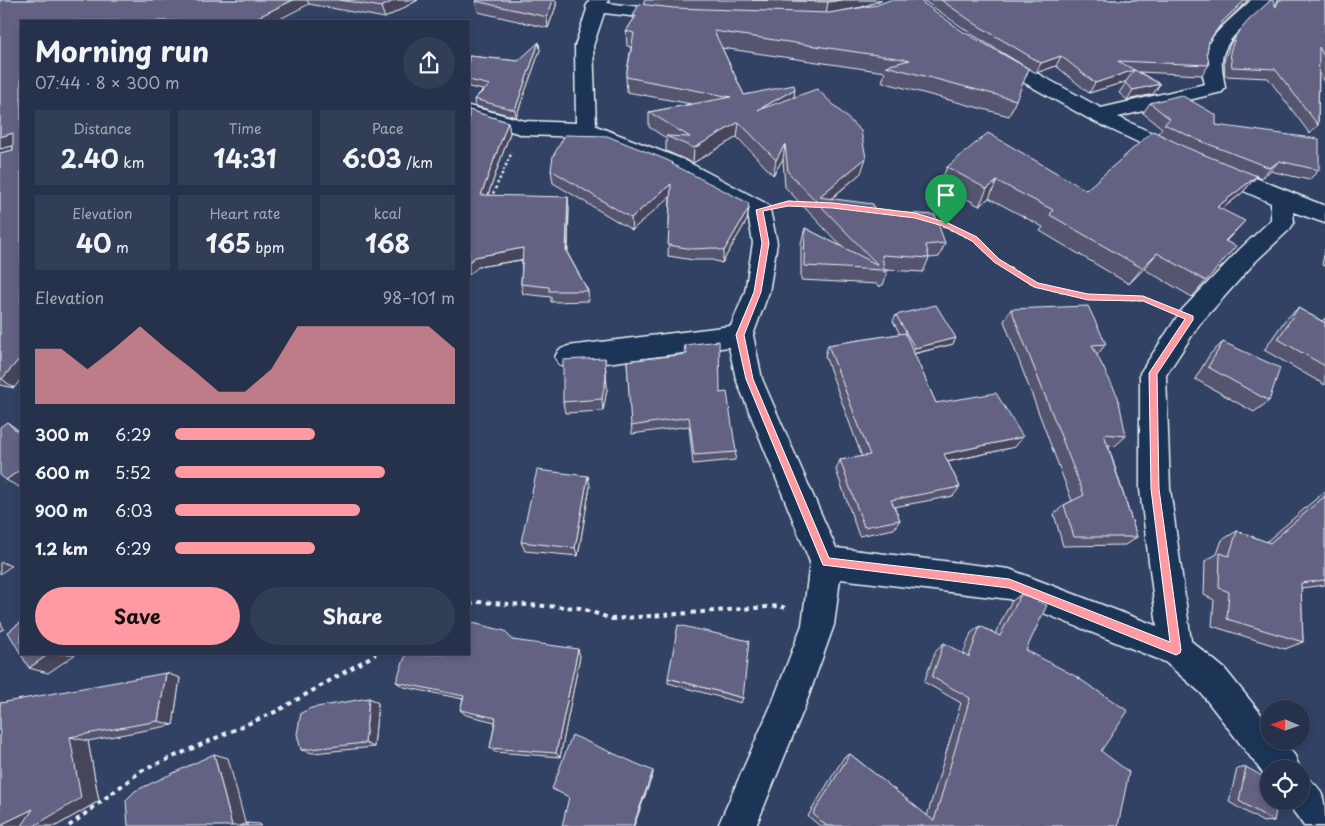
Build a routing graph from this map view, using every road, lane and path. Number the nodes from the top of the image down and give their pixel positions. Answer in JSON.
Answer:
{"nodes":[{"id":1,"x":1261,"y":0,"type":"edge"},
{"id":2,"x":597,"y":4,"type":"edge"},
{"id":3,"x":692,"y":17,"type":"edge"},
{"id":4,"x":981,"y":51,"type":"edge"},
{"id":5,"x":470,"y":112,"type":"edge"},
{"id":6,"x":1098,"y":115,"type":"junction"},
{"id":7,"x":524,"y":128,"type":"junction"},
{"id":8,"x":586,"y":130,"type":"junction"},
{"id":9,"x":1282,"y":199,"type":"junction"},
{"id":10,"x":490,"y":201,"type":"edge"},
{"id":11,"x":806,"y":204,"type":"edge"},
{"id":12,"x":867,"y":209,"type":"edge"},
{"id":13,"x":759,"y":210,"type":"junction"},
{"id":14,"x":899,"y":213,"type":"edge"},
{"id":15,"x":1325,"y":215,"type":"edge"},
{"id":16,"x":930,"y":220,"type":"edge"},
{"id":17,"x":1190,"y":318,"type":"junction"},
{"id":18,"x":740,"y":335,"type":"junction"},
{"id":19,"x":568,"y":357,"type":"dead end"},
{"id":20,"x":826,"y":562,"type":"junction"},
{"id":21,"x":470,"y":604,"type":"edge"},
{"id":22,"x":818,"y":624,"type":"junction"},
{"id":23,"x":1176,"y":650,"type":"junction"},
{"id":24,"x":374,"y":655,"type":"edge"},
{"id":25,"x":1275,"y":760,"type":"edge"},
{"id":26,"x":1310,"y":805,"type":"edge"},
{"id":27,"x":1325,"y":824,"type":"edge"},
{"id":28,"x":69,"y":826,"type":"edge"},
{"id":29,"x":737,"y":826,"type":"edge"}],
"edges":[{"from":1,"to":6,"type":"street"},
{"from":2,"to":3,"type":"street"},
{"from":2,"to":8,"type":"street"},
{"from":4,"to":6,"type":"street"},
{"from":5,"to":7,"type":"street"},
{"from":6,"to":9,"type":"street"},
{"from":7,"to":8,"type":"street"},
{"from":7,"to":10,"type":"path"},
{"from":8,"to":13,"type":"street"},
{"from":9,"to":15,"type":"street"},
{"from":9,"to":17,"type":"street"},
{"from":11,"to":13,"type":"path"},
{"from":12,"to":14,"type":"path"},
{"from":13,"to":18,"type":"street"},
{"from":16,"to":17,"type":"path"},
{"from":17,"to":23,"type":"street"},
{"from":18,"to":19,"type":"street"},
{"from":18,"to":20,"type":"street"},
{"from":20,"to":22,"type":"street"},
{"from":20,"to":23,"type":"street"},
{"from":21,"to":22,"type":"path"},
{"from":22,"to":29,"type":"street"},
{"from":23,"to":25,"type":"street"},
{"from":24,"to":28,"type":"path"},
{"from":26,"to":27,"type":"street"}]}
